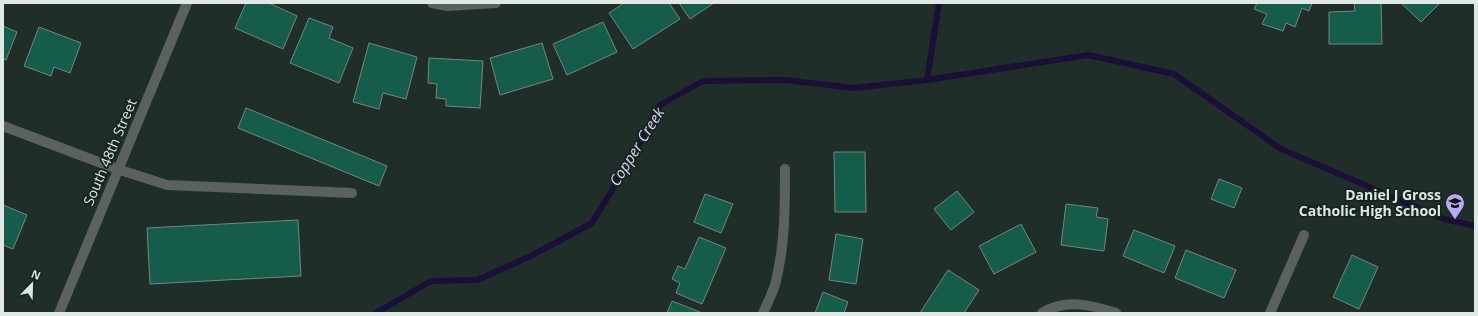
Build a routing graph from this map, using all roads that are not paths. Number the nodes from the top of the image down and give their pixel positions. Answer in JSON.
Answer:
{"nodes":[{"id":1,"x":187,"y":3,"type":"edge"},
{"id":2,"x":432,"y":3,"type":"edge"},
{"id":3,"x":496,"y":3,"type":"edge"},
{"id":4,"x":3,"y":126,"type":"edge"},
{"id":5,"x":117,"y":169,"type":"junction"},
{"id":6,"x":784,"y":169,"type":"dead end"},
{"id":7,"x":352,"y":193,"type":"dead end"},
{"id":8,"x":1304,"y":235,"type":"dead end"},
{"id":9,"x":59,"y":313,"type":"edge"},
{"id":10,"x":763,"y":313,"type":"edge"},
{"id":11,"x":1042,"y":313,"type":"edge"},
{"id":12,"x":1116,"y":313,"type":"edge"},
{"id":13,"x":1270,"y":313,"type":"edge"}],
"edges":[{"from":1,"to":5,"type":"street","name":"South 48th Street"},
{"from":2,"to":3,"type":"street"},
{"from":4,"to":5,"type":"street"},
{"from":5,"to":7,"type":"street"},
{"from":5,"to":9,"type":"street","name":"South 48th Street"},
{"from":6,"to":10,"type":"street"},
{"from":8,"to":13,"type":"street"},
{"from":11,"to":12,"type":"street"}]}
